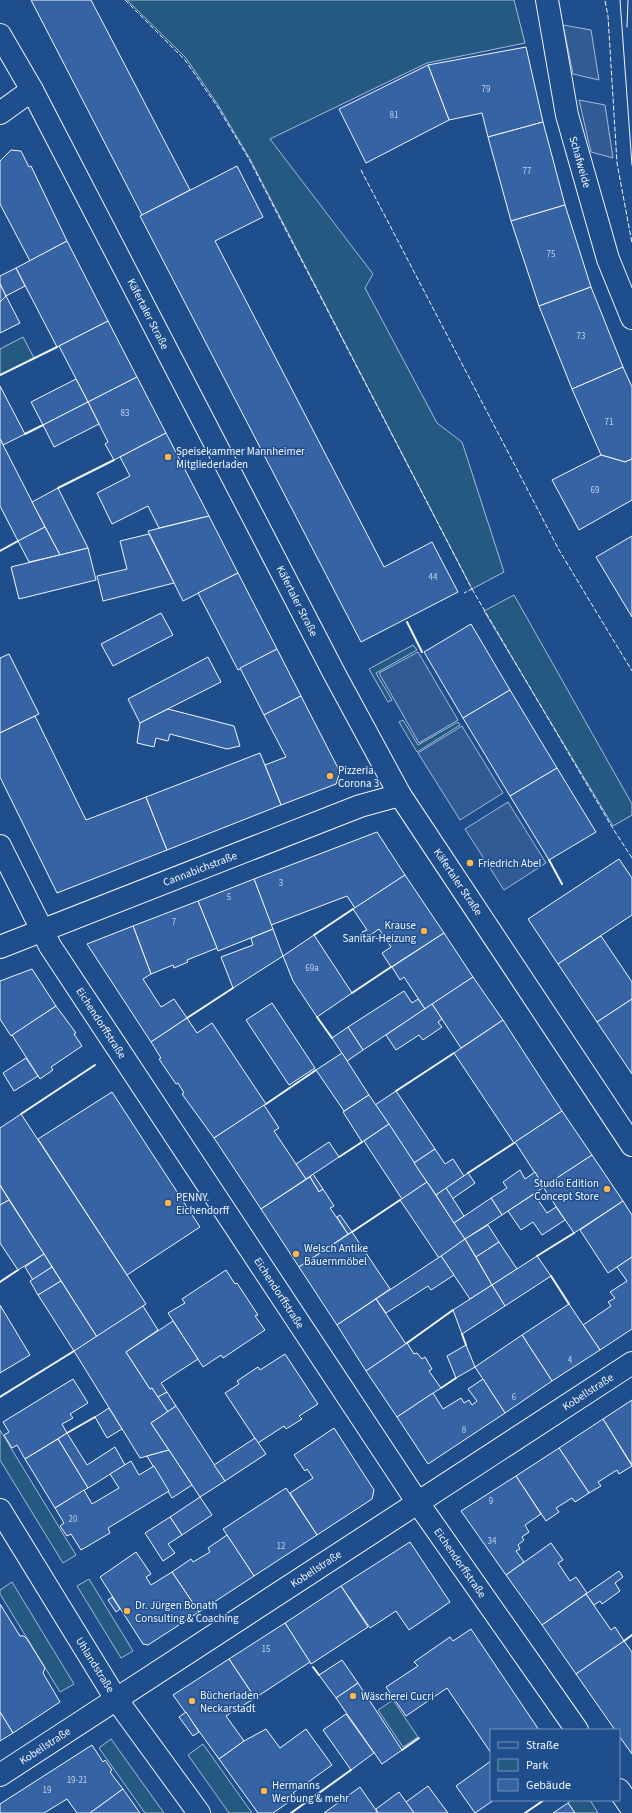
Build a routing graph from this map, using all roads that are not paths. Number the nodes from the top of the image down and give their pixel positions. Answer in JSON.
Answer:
{"nodes":[{"id":1,"x":547,"y":0,"type":"edge"},
{"id":2,"x":0,"y":35,"type":"edge"},
{"id":3,"x":32,"y":90,"type":"junction"},
{"id":4,"x":0,"y":113,"type":"edge"},
{"id":5,"x":632,"y":318,"type":"edge"},
{"id":6,"x":400,"y":795,"type":"junction"},
{"id":7,"x":0,"y":846,"type":"edge"},
{"id":8,"x":42,"y":931,"type":"junction"},
{"id":9,"x":0,"y":947,"type":"edge"},
{"id":10,"x":632,"y":1145,"type":"edge"},
{"id":11,"x":632,"y":1363,"type":"edge"},
{"id":12,"x":418,"y":1504,"type":"junction"},
{"id":13,"x":0,"y":1510,"type":"edge"},
{"id":14,"x":116,"y":1699,"type":"junction"},
{"id":15,"x":576,"y":1729,"type":"edge"},
{"id":16,"x":0,"y":1775,"type":"edge"},
{"id":17,"x":620,"y":1791,"type":"edge"},
{"id":18,"x":632,"y":1809,"type":"edge"},
{"id":19,"x":199,"y":1813,"type":"edge"}],
"edges":[{"from":1,"to":5,"type":"street","name":"Schafweide"},
{"from":2,"to":3,"type":"street","name":"Käfertaler Straße"},
{"from":3,"to":4,"type":"street"},
{"from":3,"to":6,"type":"street","name":"Käfertaler Straße"},
{"from":6,"to":8,"type":"street","name":"Cannabichstraße"},
{"from":6,"to":10,"type":"street","name":"Käfertaler Straße"},
{"from":7,"to":8,"type":"street","name":"Eichendorffstraße"},
{"from":8,"to":9,"type":"street","name":"Cannabichstraße"},
{"from":8,"to":12,"type":"street","name":"Eichendorffstraße"},
{"from":11,"to":12,"type":"street","name":"Kobellstraße"},
{"from":12,"to":14,"type":"street","name":"Kobellstraße"},
{"from":12,"to":15,"type":"street","name":"Eichendorffstraße"},
{"from":13,"to":14,"type":"street","name":"Uhlandstraße"},
{"from":14,"to":16,"type":"street","name":"Kobellstraße"},
{"from":14,"to":19,"type":"street","name":"Uhlandstraße"},
{"from":17,"to":18,"type":"street"}]}
